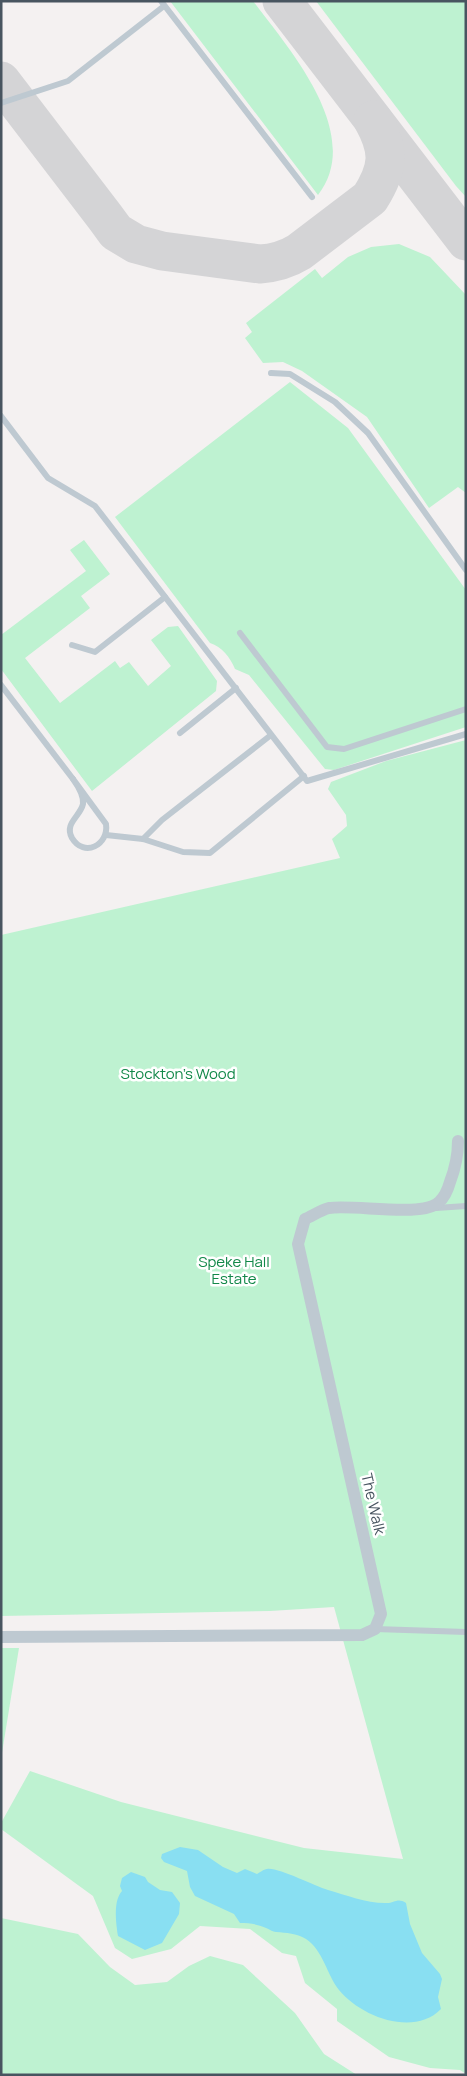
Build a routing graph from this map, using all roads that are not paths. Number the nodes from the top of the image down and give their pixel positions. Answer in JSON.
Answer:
{"nodes":[{"id":1,"x":162,"y":4,"type":"edge"},
{"id":2,"x":1,"y":103,"type":"edge"},
{"id":3,"x":312,"y":198,"type":"dead end"},
{"id":4,"x":271,"y":373,"type":"dead end"},
{"id":5,"x":1,"y":416,"type":"edge"},
{"id":6,"x":466,"y":570,"type":"edge"},
{"id":7,"x":165,"y":597,"type":"junction"},
{"id":8,"x":240,"y":633,"type":"dead end"},
{"id":9,"x":72,"y":645,"type":"dead end"},
{"id":10,"x":1,"y":685,"type":"edge"},
{"id":11,"x":236,"y":688,"type":"junction"},
{"id":12,"x":466,"y":709,"type":"edge"},
{"id":13,"x":180,"y":733,"type":"dead end"},
{"id":14,"x":466,"y":734,"type":"edge"},
{"id":15,"x":271,"y":735,"type":"junction"},
{"id":16,"x":304,"y":776,"type":"junction"},
{"id":17,"x":73,"y":779,"type":"junction"},
{"id":18,"x":106,"y":835,"type":"junction"},
{"id":19,"x":142,"y":839,"type":"junction"},
{"id":20,"x":458,"y":1141,"type":"dead end"},
{"id":21,"x":466,"y":1206,"type":"edge"},
{"id":22,"x":430,"y":1208,"type":"junction"},
{"id":23,"x":375,"y":1629,"type":"junction"},
{"id":24,"x":466,"y":1632,"type":"edge"},
{"id":25,"x":1,"y":1637,"type":"edge"}],
"edges":[{"from":1,"to":2,"type":"lane"},
{"from":1,"to":3,"type":"lane"},
{"from":4,"to":6,"type":"lane"},
{"from":5,"to":7,"type":"lane"},
{"from":7,"to":9,"type":"lane"},
{"from":7,"to":11,"type":"lane"},
{"from":8,"to":12,"type":"lane"},
{"from":10,"to":17,"type":"lane"},
{"from":11,"to":13,"type":"lane"},
{"from":11,"to":15,"type":"lane"},
{"from":14,"to":16,"type":"lane"},
{"from":15,"to":16,"type":"lane"},
{"from":15,"to":19,"type":"lane"},
{"from":16,"to":19,"type":"lane"},
{"from":17,"to":18,"type":"lane"},
{"from":17,"to":18,"type":"lane"},
{"from":18,"to":19,"type":"lane"},
{"from":20,"to":22,"type":"street"},
{"from":21,"to":22,"type":"lane"},
{"from":22,"to":23,"type":"street","name":"The Walk"},
{"from":23,"to":24,"type":"lane"},
{"from":23,"to":25,"type":"street"}]}
